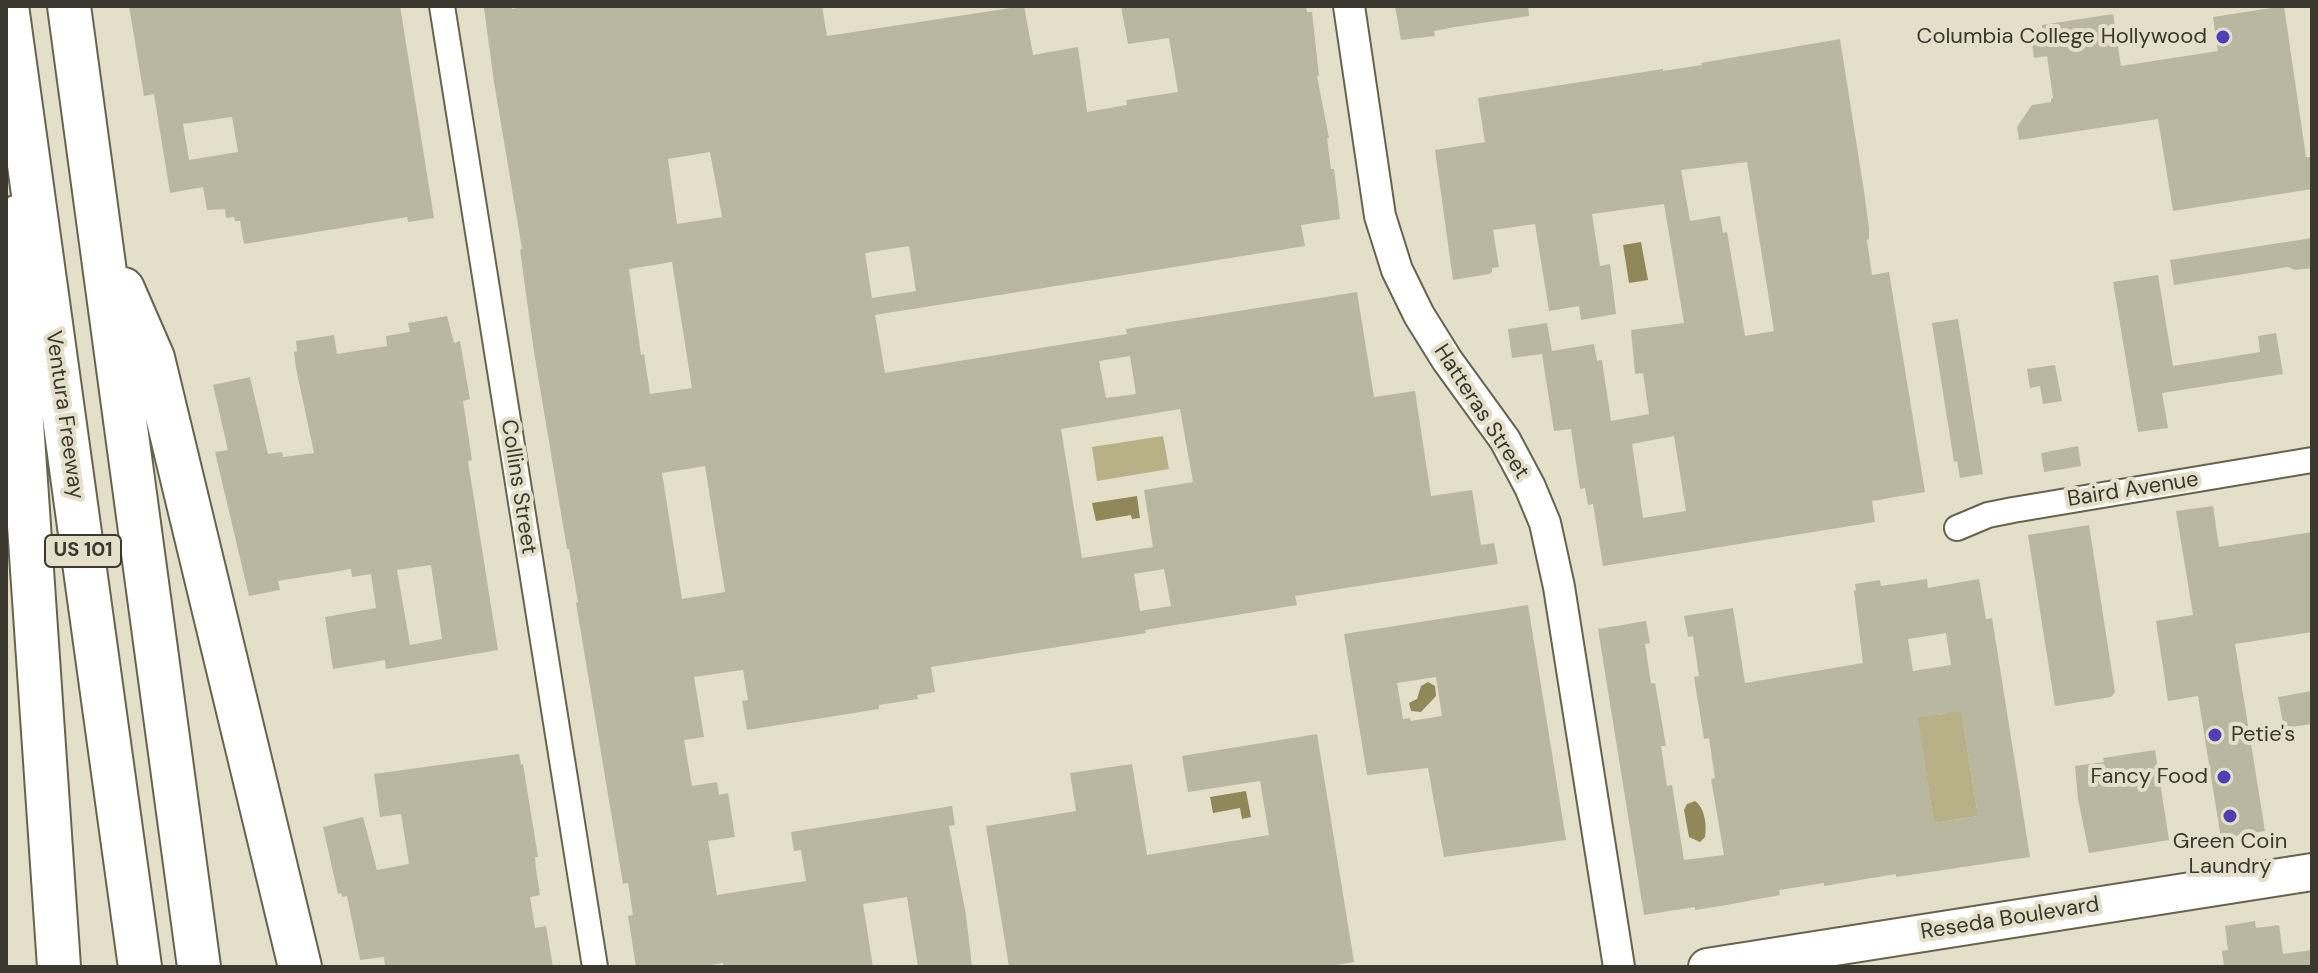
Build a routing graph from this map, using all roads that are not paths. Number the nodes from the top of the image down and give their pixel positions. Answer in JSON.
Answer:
{"nodes":[{"id":1,"x":7,"y":6,"type":"edge"},
{"id":2,"x":69,"y":6,"type":"edge"},
{"id":3,"x":442,"y":6,"type":"edge"},
{"id":4,"x":1349,"y":6,"type":"edge"},
{"id":5,"x":25,"y":135,"type":"junction"},
{"id":6,"x":101,"y":240,"type":"junction"},
{"id":7,"x":2312,"y":460,"type":"edge"},
{"id":8,"x":1957,"y":528,"type":"dead end"},
{"id":9,"x":2312,"y":872,"type":"edge"},
{"id":10,"x":59,"y":967,"type":"edge"},
{"id":11,"x":140,"y":967,"type":"edge"},
{"id":12,"x":199,"y":967,"type":"edge"},
{"id":13,"x":300,"y":967,"type":"edge"},
{"id":14,"x":595,"y":967,"type":"edge"},
{"id":15,"x":1619,"y":967,"type":"edge"},
{"id":16,"x":1707,"y":967,"type":"edge"}],
"edges":[{"from":1,"to":5,"type":"highway","name":"Ventura Freeway","number":"US 101"},
{"from":2,"to":6,"type":"highway","number":"US 101"},
{"from":3,"to":14,"type":"street","name":"Collins Street"},
{"from":4,"to":15,"type":"street","name":"Hatteras Street"},
{"from":5,"to":10,"type":"highway"},
{"from":5,"to":11,"type":"highway","name":"Ventura Freeway","number":"US 101"},
{"from":6,"to":12,"type":"highway","number":"US 101"},
{"from":6,"to":13,"type":"highway"},
{"from":7,"to":8,"type":"street","name":"Baird Avenue"},
{"from":9,"to":16,"type":"main road","name":"Reseda Boulevard"}]}
